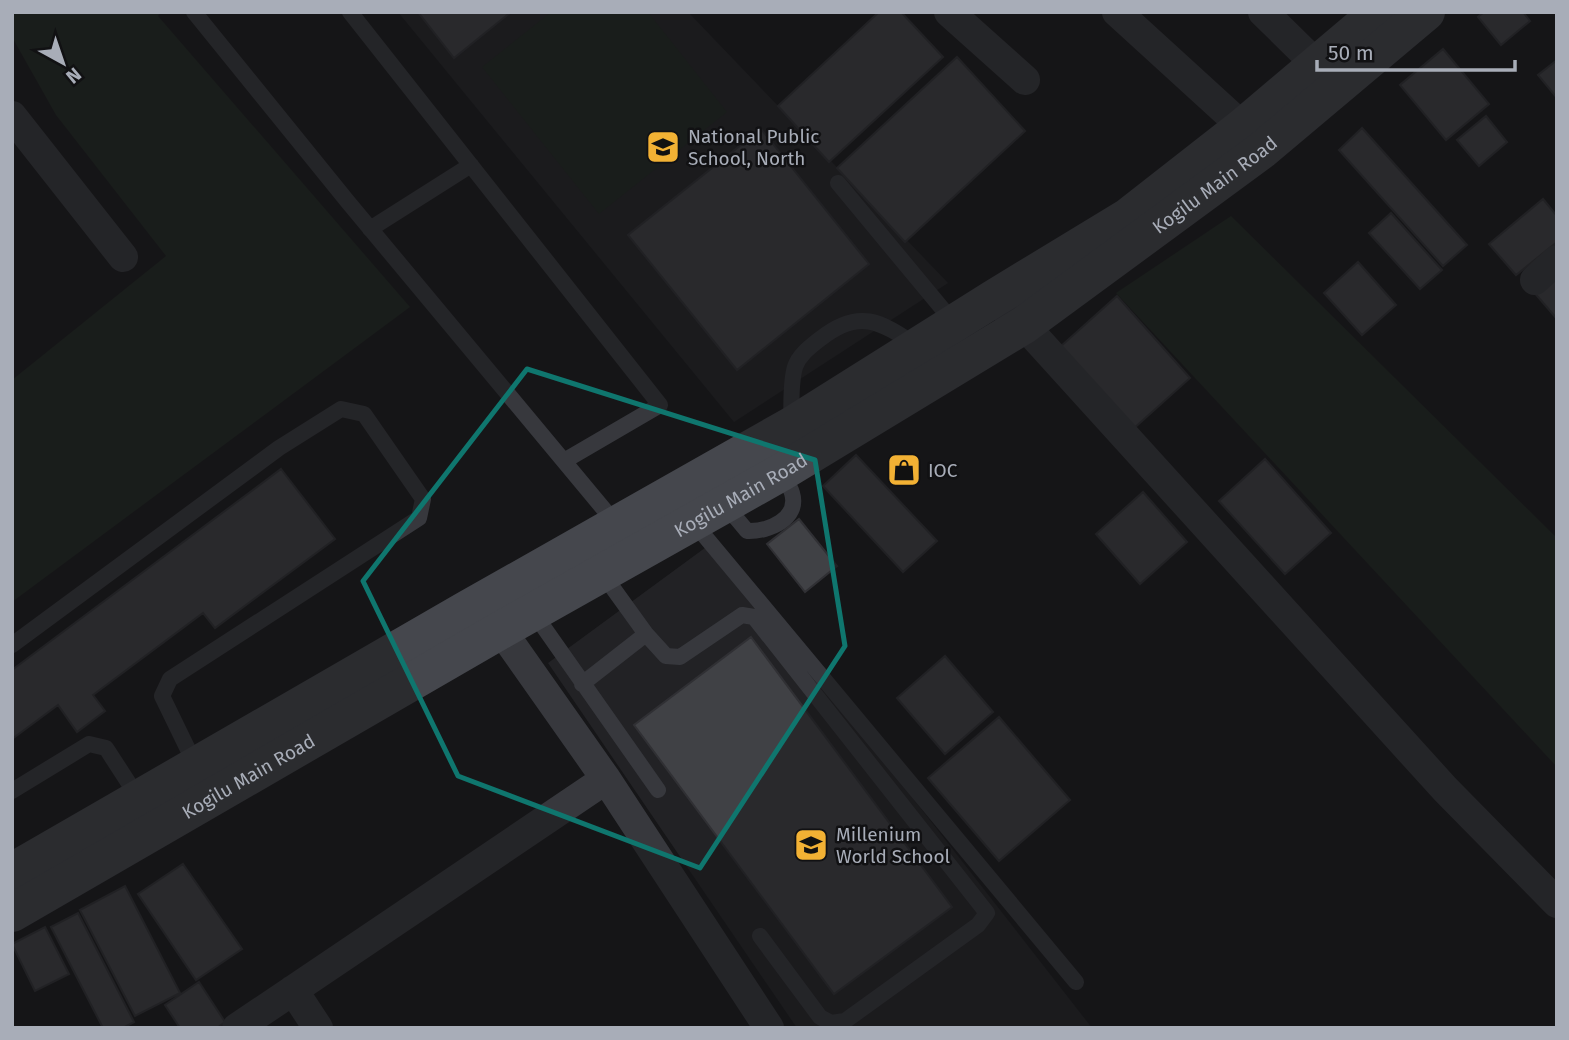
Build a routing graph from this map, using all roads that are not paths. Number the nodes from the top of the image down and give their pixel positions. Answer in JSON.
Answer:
{"nodes":[{"id":1,"x":194,"y":12,"type":"edge"},
{"id":2,"x":350,"y":12,"type":"edge"},
{"id":3,"x":949,"y":12,"type":"edge"},
{"id":4,"x":1117,"y":12,"type":"edge"},
{"id":5,"x":1263,"y":12,"type":"edge"},
{"id":6,"x":1379,"y":12,"type":"edge"},
{"id":7,"x":1426,"y":12,"type":"edge"},
{"id":8,"x":1317,"y":65,"type":"junction"},
{"id":9,"x":1025,"y":80,"type":"dead end"},
{"id":10,"x":12,"y":116,"type":"edge"},
{"id":11,"x":1243,"y":127,"type":"junction"},
{"id":12,"x":471,"y":165,"type":"junction"},
{"id":13,"x":838,"y":183,"type":"dead end"},
{"id":14,"x":370,"y":229,"type":"junction"},
{"id":15,"x":123,"y":257,"type":"dead end"},
{"id":16,"x":993,"y":299,"type":"junction"},
{"id":17,"x":955,"y":324,"type":"junction"},
{"id":18,"x":1024,"y":325,"type":"junction"},
{"id":19,"x":919,"y":347,"type":"junction"},
{"id":20,"x":791,"y":426,"type":"junction"},
{"id":21,"x":564,"y":461,"type":"junction"},
{"id":22,"x":693,"y":522,"type":"junction"},
{"id":23,"x":617,"y":525,"type":"junction"},
{"id":24,"x":602,"y":573,"type":"junction"},
{"id":25,"x":533,"y":612,"type":"junction"},
{"id":26,"x":501,"y":630,"type":"junction"},
{"id":27,"x":646,"y":634,"type":"junction"},
{"id":28,"x":12,"y":645,"type":"edge"},
{"id":29,"x":582,"y":684,"type":"junction"},
{"id":30,"x":196,"y":765,"type":"junction"},
{"id":31,"x":606,"y":779,"type":"junction"},
{"id":32,"x":659,"y":790,"type":"dead end"},
{"id":33,"x":12,"y":791,"type":"edge"},
{"id":34,"x":139,"y":799,"type":"junction"},
{"id":35,"x":12,"y":872,"type":"edge"},
{"id":36,"x":1557,"y":903,"type":"edge"},
{"id":37,"x":12,"y":913,"type":"edge"},
{"id":38,"x":760,"y":936,"type":"dead end"},
{"id":39,"x":1076,"y":982,"type":"dead end"},
{"id":40,"x":293,"y":990,"type":"junction"},
{"id":41,"x":237,"y":1028,"type":"edge"},
{"id":42,"x":318,"y":1028,"type":"edge"},
{"id":43,"x":769,"y":1028,"type":"edge"}],
"edges":[{"from":1,"to":14,"type":"lane"},
{"from":2,"to":12,"type":"lane"},
{"from":3,"to":9,"type":"street"},
{"from":4,"to":11,"type":"street"},
{"from":5,"to":8,"type":"street"},
{"from":6,"to":8,"type":"main road","name":"Kogilu Main Road"},
{"from":7,"to":18,"type":"main road","name":"Kogilu Main Road"},
{"from":8,"to":11,"type":"main road","name":"Kogilu Main Road"},
{"from":10,"to":15,"type":"street"},
{"from":11,"to":16,"type":"main road","name":"Kogilu Main Road"},
{"from":12,"to":14,"type":"lane"},
{"from":12,"to":21,"type":"lane"},
{"from":13,"to":17,"type":"lane"},
{"from":14,"to":21,"type":"lane"},
{"from":16,"to":17,"type":"main road","name":"Kogilu Main Road"},
{"from":16,"to":18,"type":"street"},
{"from":17,"to":19,"type":"main road","name":"Kogilu Main Road"},
{"from":18,"to":22,"type":"main road","name":"Kogilu Main Road"},
{"from":18,"to":36,"type":"street"},
{"from":19,"to":20,"type":"main road","name":"Kogilu Main Road"},
{"from":19,"to":20,"type":"lane"},
{"from":20,"to":23,"type":"main road","name":"Kogilu Main Road"},
{"from":21,"to":23,"type":"lane"},
{"from":22,"to":24,"type":"main road","name":"Kogilu Main Road"},
{"from":22,"to":39,"type":"lane"},
{"from":23,"to":30,"type":"main road","name":"Kogilu Main Road"},
{"from":24,"to":25,"type":"main road","name":"Kogilu Main Road"},
{"from":24,"to":27,"type":"lane"},
{"from":25,"to":26,"type":"main road","name":"Kogilu Main Road"},
{"from":25,"to":29,"type":"lane"},
{"from":26,"to":31,"type":"street"},
{"from":26,"to":37,"type":"main road","name":"Kogilu Main Road"},
{"from":27,"to":29,"type":"lane"},
{"from":27,"to":38,"type":"lane"},
{"from":28,"to":30,"type":"lane"},
{"from":29,"to":32,"type":"lane"},
{"from":30,"to":34,"type":"main road","name":"Kogilu Main Road"},
{"from":31,"to":40,"type":"street"},
{"from":31,"to":43,"type":"street"},
{"from":33,"to":34,"type":"lane"},
{"from":34,"to":35,"type":"main road","name":"Kogilu Main Road"},
{"from":40,"to":41,"type":"street"},
{"from":40,"to":42,"type":"street"}]}
